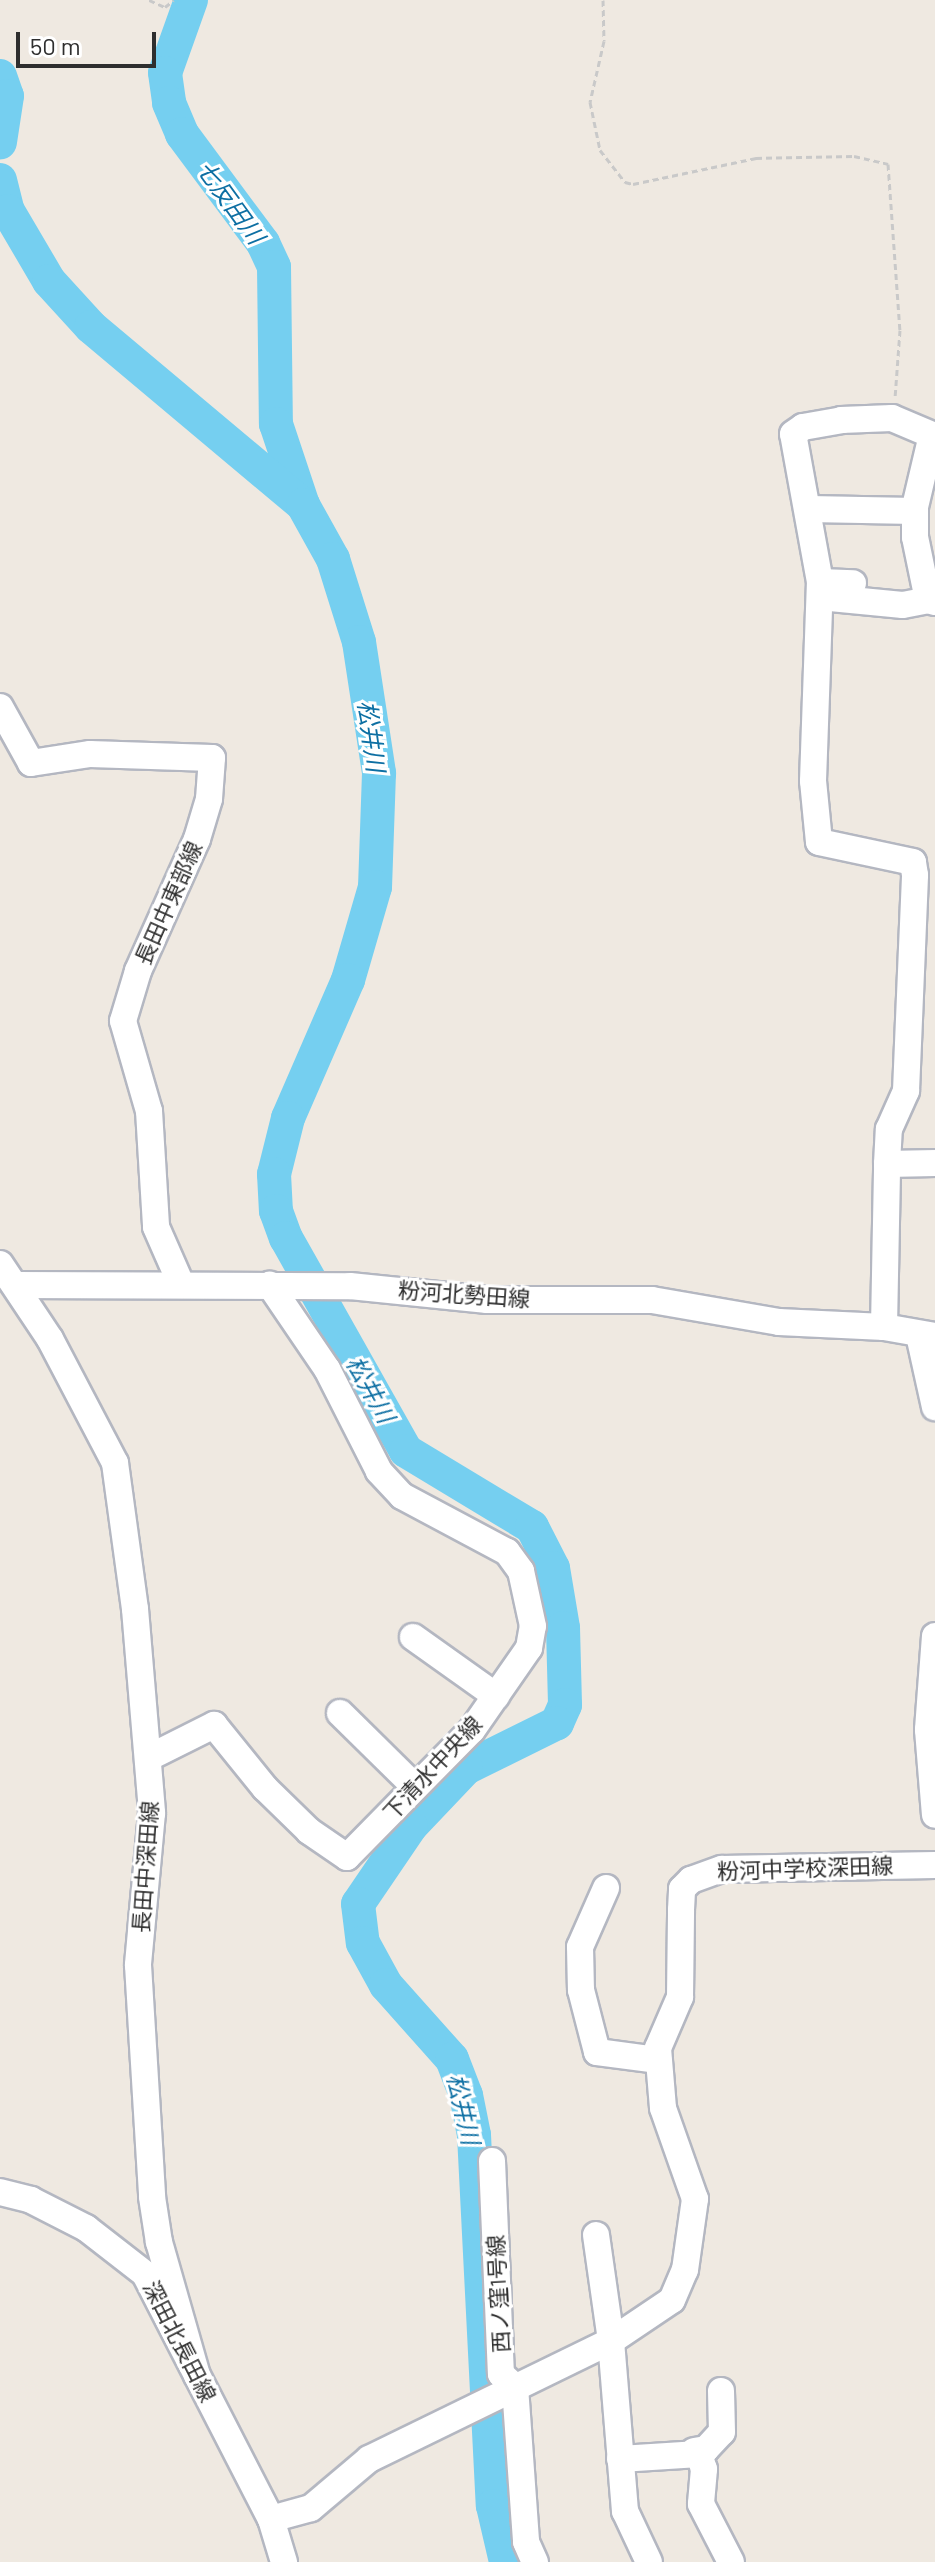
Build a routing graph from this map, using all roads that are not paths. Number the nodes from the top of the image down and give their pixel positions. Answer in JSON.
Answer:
{"nodes":[{"id":1,"x":934,"y":434,"type":"edge"},
{"id":2,"x":809,"y":509,"type":"junction"},
{"id":3,"x":915,"y":511,"type":"junction"},
{"id":4,"x":853,"y":583,"type":"dead end"},
{"id":5,"x":820,"y":590,"type":"junction"},
{"id":6,"x":932,"y":601,"type":"edge"},
{"id":7,"x":0,"y":707,"type":"edge"},
{"id":8,"x":924,"y":862,"type":"edge"},
{"id":9,"x":924,"y":954,"type":"edge"},
{"id":10,"x":935,"y":1163,"type":"edge"},
{"id":11,"x":887,"y":1164,"type":"junction"},
{"id":12,"x":8,"y":1274,"type":"edge"},
{"id":13,"x":181,"y":1284,"type":"junction"},
{"id":14,"x":277,"y":1285,"type":"junction"},
{"id":15,"x":884,"y":1327,"type":"junction"},
{"id":16,"x":927,"y":1335,"type":"edge"},
{"id":17,"x":935,"y":1407,"type":"edge"},
{"id":18,"x":935,"y":1636,"type":"edge"},
{"id":19,"x":413,"y":1637,"type":"dead end"},
{"id":20,"x":496,"y":1696,"type":"junction"},
{"id":21,"x":340,"y":1713,"type":"dead end"},
{"id":22,"x":931,"y":1730,"type":"edge"},
{"id":23,"x":148,"y":1758,"type":"junction"},
{"id":24,"x":415,"y":1787,"type":"junction"},
{"id":25,"x":935,"y":1815,"type":"edge"},
{"id":26,"x":935,"y":1865,"type":"edge"},
{"id":27,"x":606,"y":1888,"type":"dead end"},
{"id":28,"x":658,"y":2060,"type":"junction"},
{"id":29,"x":492,"y":2161,"type":"dead end"},
{"id":30,"x":0,"y":2192,"type":"edge"},
{"id":31,"x":596,"y":2235,"type":"dead end"},
{"id":32,"x":611,"y":2341,"type":"junction"},
{"id":33,"x":197,"y":2375,"type":"junction"},
{"id":34,"x":721,"y":2391,"type":"dead end"},
{"id":35,"x":495,"y":2396,"type":"junction"},
{"id":36,"x":694,"y":2451,"type":"junction"},
{"id":37,"x":620,"y":2459,"type":"junction"},
{"id":38,"x":271,"y":2519,"type":"junction"},
{"id":39,"x":284,"y":2562,"type":"edge"},
{"id":40,"x":535,"y":2562,"type":"edge"},
{"id":41,"x":649,"y":2562,"type":"edge"},
{"id":42,"x":731,"y":2562,"type":"edge"}],
"edges":[{"from":1,"to":2,"type":"street"},
{"from":1,"to":3,"type":"street"},
{"from":2,"to":3,"type":"street"},
{"from":2,"to":5,"type":"street"},
{"from":3,"to":6,"type":"street"},
{"from":4,"to":5,"type":"street"},
{"from":5,"to":6,"type":"street"},
{"from":5,"to":8,"type":"street"},
{"from":7,"to":13,"type":"street","name":"長田中東部線"},
{"from":8,"to":9,"type":"street"},
{"from":9,"to":11,"type":"street"},
{"from":10,"to":11,"type":"street"},
{"from":11,"to":15,"type":"street"},
{"from":12,"to":13,"type":"street","name":"粉河北勢田線"},
{"from":12,"to":23,"type":"street","name":"長田中深田線"},
{"from":13,"to":14,"type":"street","name":"粉河北勢田線"},
{"from":14,"to":15,"type":"street","name":"粉河北勢田線"},
{"from":14,"to":20,"type":"street","name":"下清水中央線"},
{"from":15,"to":16,"type":"street","name":"粉河北勢田線"},
{"from":16,"to":17,"type":"street"},
{"from":18,"to":22,"type":"street"},
{"from":19,"to":20,"type":"street"},
{"from":20,"to":24,"type":"street","name":"下清水中央線"},
{"from":21,"to":24,"type":"street"},
{"from":22,"to":25,"type":"street"},
{"from":23,"to":24,"type":"street","name":"下清水中央線"},
{"from":23,"to":33,"type":"street","name":"長田中深田線"},
{"from":26,"to":28,"type":"street","name":"粉河中学校深田線"},
{"from":27,"to":28,"type":"street"},
{"from":28,"to":32,"type":"street","name":"粉河中学校深田線"},
{"from":29,"to":35,"type":"street","name":"西ノ窪1号線"},
{"from":30,"to":33,"type":"street","name":"深田北長田線"},
{"from":31,"to":32,"type":"street"},
{"from":32,"to":35,"type":"street","name":"粉河中学校深田線"},
{"from":32,"to":37,"type":"street"},
{"from":33,"to":38,"type":"street","name":"深田北長田線"},
{"from":34,"to":36,"type":"street"},
{"from":35,"to":38,"type":"street","name":"粉河中学校深田線"},
{"from":35,"to":40,"type":"street","name":"西ノ窪1号線"},
{"from":36,"to":37,"type":"street"},
{"from":36,"to":42,"type":"street"},
{"from":37,"to":41,"type":"street"},
{"from":38,"to":39,"type":"street","name":"深田北長田線"}]}
